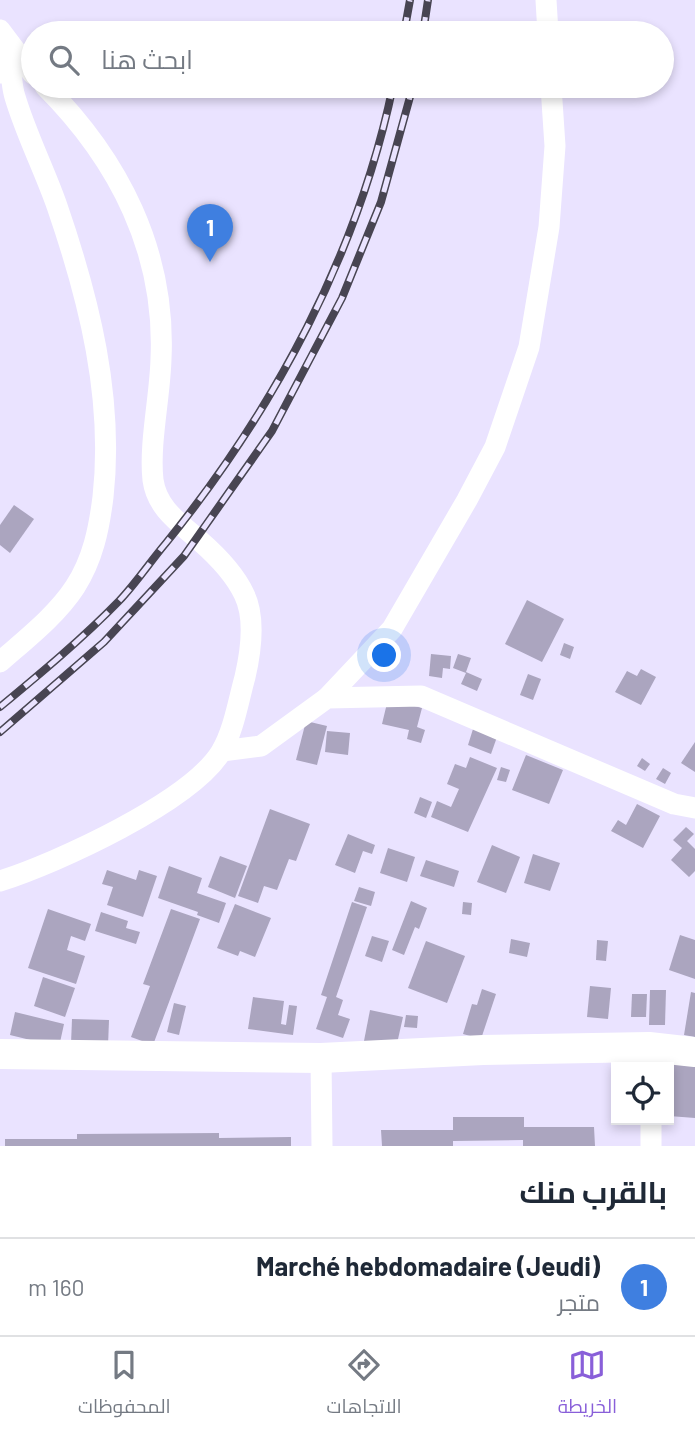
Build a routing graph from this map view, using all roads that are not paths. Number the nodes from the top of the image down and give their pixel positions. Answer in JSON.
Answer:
{"nodes":[{"id":1,"x":546,"y":0,"type":"edge"},
{"id":2,"x":547,"y":21,"type":"edge"},
{"id":3,"x":5,"y":37,"type":"edge"},
{"id":4,"x":21,"y":58,"type":"edge"},
{"id":5,"x":0,"y":73,"type":"edge"},
{"id":6,"x":57,"y":98,"type":"edge"},
{"id":7,"x":552,"y":98,"type":"edge"},
{"id":8,"x":0,"y":662,"type":"edge"},
{"id":9,"x":327,"y":698,"type":"junction"},
{"id":10,"x":222,"y":751,"type":"junction"},
{"id":11,"x":695,"y":808,"type":"edge"},
{"id":12,"x":0,"y":881,"type":"edge"},
{"id":13,"x":695,"y":1052,"type":"edge"},
{"id":14,"x":0,"y":1054,"type":"edge"},
{"id":15,"x":650,"y":1057,"type":"edge"},
{"id":16,"x":321,"y":1058,"type":"junction"},
{"id":17,"x":651,"y":1125,"type":"edge"},
{"id":18,"x":322,"y":1146,"type":"edge"},
{"id":19,"x":651,"y":1146,"type":"edge"}],
"edges":[{"from":1,"to":2,"type":"street"},
{"from":3,"to":4,"type":"street"},
{"from":3,"to":5,"type":"street"},
{"from":3,"to":8,"type":"street"},
{"from":6,"to":10,"type":"street"},
{"from":7,"to":9,"type":"street"},
{"from":9,"to":10,"type":"street"},
{"from":9,"to":11,"type":"street"},
{"from":10,"to":12,"type":"street"},
{"from":13,"to":15,"type":"main road"},
{"from":14,"to":16,"type":"main road"},
{"from":15,"to":16,"type":"main road"},
{"from":16,"to":18,"type":"street"},
{"from":17,"to":19,"type":"street"}]}
